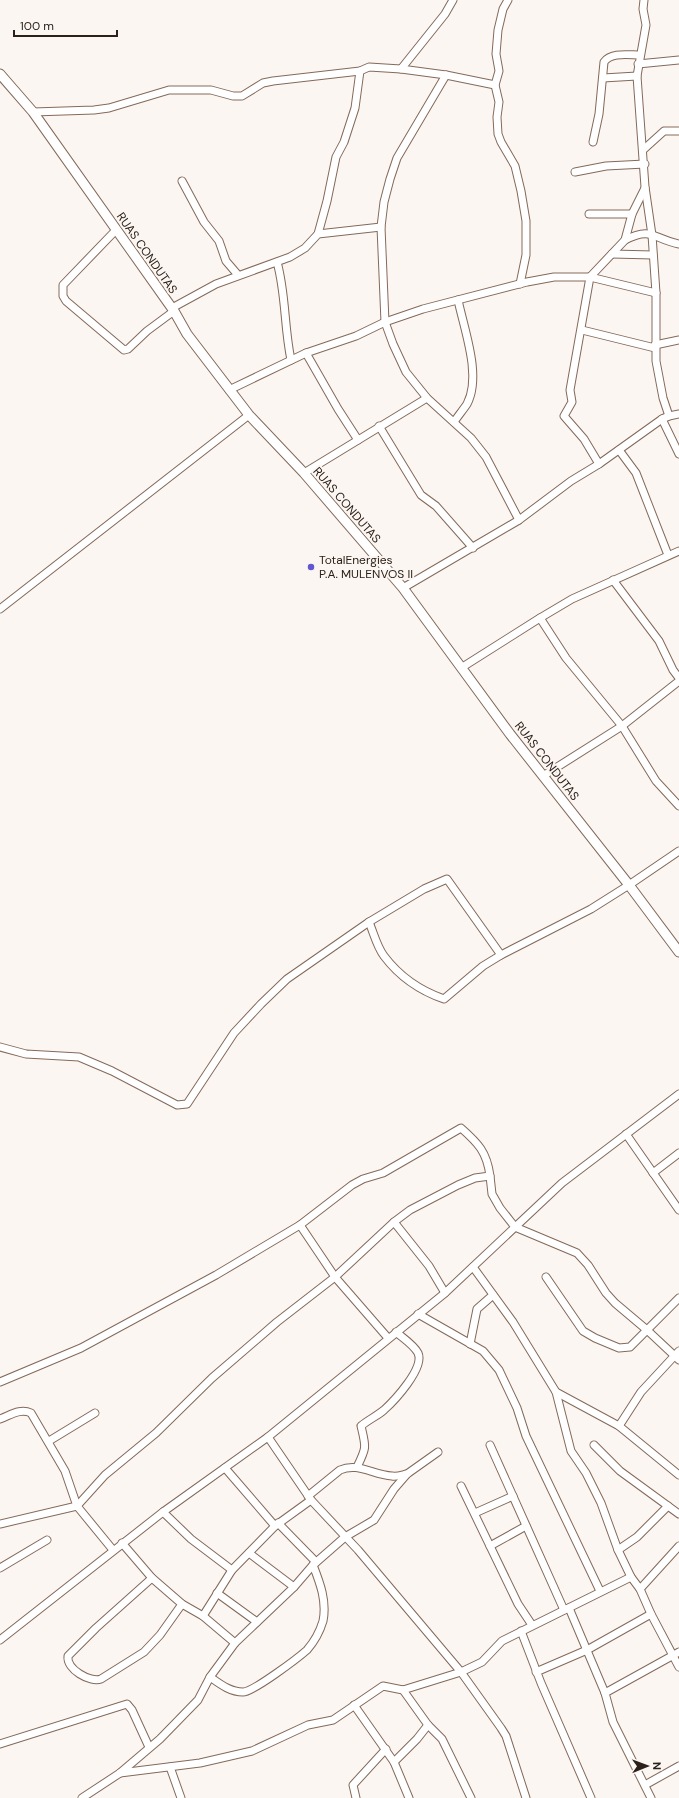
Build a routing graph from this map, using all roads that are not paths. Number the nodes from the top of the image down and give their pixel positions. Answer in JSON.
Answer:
{"nodes":[{"id":1,"x":453,"y":0,"type":"edge"},
{"id":2,"x":508,"y":0,"type":"edge"},
{"id":3,"x":644,"y":0,"type":"edge"},
{"id":4,"x":640,"y":55,"type":"junction"},
{"id":5,"x":679,"y":60,"type":"edge"},
{"id":6,"x":638,"y":64,"type":"junction"},
{"id":7,"x":401,"y":69,"type":"junction"},
{"id":8,"x":360,"y":71,"type":"junction"},
{"id":9,"x":0,"y":74,"type":"edge"},
{"id":10,"x":446,"y":76,"type":"junction"},
{"id":11,"x":637,"y":76,"type":"junction"},
{"id":12,"x":603,"y":78,"type":"junction"},
{"id":13,"x":495,"y":85,"type":"junction"},
{"id":14,"x":33,"y":112,"type":"junction"},
{"id":15,"x":679,"y":131,"type":"edge"},
{"id":16,"x":593,"y":142,"type":"dead end"},
{"id":17,"x":643,"y":150,"type":"junction"},
{"id":18,"x":645,"y":164,"type":"junction"},
{"id":19,"x":575,"y":172,"type":"dead end"},
{"id":20,"x":182,"y":181,"type":"dead end"},
{"id":21,"x":645,"y":187,"type":"junction"},
{"id":22,"x":589,"y":214,"type":"dead end"},
{"id":23,"x":632,"y":214,"type":"junction"},
{"id":24,"x":381,"y":227,"type":"junction"},
{"id":25,"x":116,"y":230,"type":"junction"},
{"id":26,"x":318,"y":234,"type":"junction"},
{"id":27,"x":652,"y":235,"type":"junction"},
{"id":28,"x":661,"y":239,"type":"junction"},
{"id":29,"x":625,"y":240,"type":"junction"},
{"id":30,"x":653,"y":243,"type":"junction"},
{"id":31,"x":679,"y":244,"type":"edge"},
{"id":32,"x":612,"y":254,"type":"junction"},
{"id":33,"x":653,"y":255,"type":"junction"},
{"id":34,"x":276,"y":262,"type":"junction"},
{"id":35,"x":238,"y":275,"type":"junction"},
{"id":36,"x":590,"y":277,"type":"junction"},
{"id":37,"x":520,"y":284,"type":"junction"},
{"id":38,"x":656,"y":293,"type":"junction"},
{"id":39,"x":458,"y":300,"type":"junction"},
{"id":40,"x":173,"y":309,"type":"junction"},
{"id":41,"x":385,"y":322,"type":"junction"},
{"id":42,"x":582,"y":330,"type":"junction"},
{"id":43,"x":679,"y":340,"type":"edge"},
{"id":44,"x":655,"y":346,"type":"junction"},
{"id":45,"x":306,"y":353,"type":"junction"},
{"id":46,"x":291,"y":360,"type":"junction"},
{"id":47,"x":229,"y":390,"type":"junction"},
{"id":48,"x":427,"y":398,"type":"junction"},
{"id":49,"x":679,"y":414,"type":"edge"},
{"id":50,"x":249,"y":415,"type":"junction"},
{"id":51,"x":669,"y":416,"type":"junction"},
{"id":52,"x":662,"y":419,"type":"junction"},
{"id":53,"x":454,"y":422,"type":"junction"},
{"id":54,"x":379,"y":426,"type":"junction"},
{"id":55,"x":358,"y":440,"type":"junction"},
{"id":56,"x":619,"y":450,"type":"junction"},
{"id":57,"x":679,"y":454,"type":"edge"},
{"id":58,"x":599,"y":464,"type":"junction"},
{"id":59,"x":304,"y":473,"type":"junction"},
{"id":60,"x":519,"y":520,"type":"junction"},
{"id":61,"x":473,"y":548,"type":"junction"},
{"id":62,"x":679,"y":551,"type":"edge"},
{"id":63,"x":668,"y":555,"type":"junction"},
{"id":64,"x":613,"y":580,"type":"junction"},
{"id":65,"x":403,"y":588,"type":"junction"},
{"id":66,"x":0,"y":609,"type":"edge"},
{"id":67,"x":540,"y":618,"type":"junction"},
{"id":68,"x":461,"y":668,"type":"junction"},
{"id":69,"x":676,"y":668,"type":"edge"},
{"id":70,"x":679,"y":678,"type":"edge"},
{"id":71,"x":679,"y":681,"type":"edge"},
{"id":72,"x":622,"y":726,"type":"junction"},
{"id":73,"x":543,"y":776,"type":"junction"},
{"id":74,"x":679,"y":806,"type":"edge"},
{"id":75,"x":679,"y":851,"type":"edge"},
{"id":76,"x":629,"y":885,"type":"junction"},
{"id":77,"x":369,"y":922,"type":"junction"},
{"id":78,"x":679,"y":952,"type":"edge"},
{"id":79,"x":500,"y":955,"type":"junction"},
{"id":80,"x":0,"y":1047,"type":"edge"},
{"id":81,"x":679,"y":1094,"type":"edge"},
{"id":82,"x":626,"y":1134,"type":"junction"},
{"id":83,"x":679,"y":1153,"type":"edge"},
{"id":84,"x":653,"y":1173,"type":"junction"},
{"id":85,"x":490,"y":1176,"type":"junction"},
{"id":86,"x":679,"y":1210,"type":"edge"},
{"id":87,"x":394,"y":1222,"type":"junction"},
{"id":88,"x":300,"y":1224,"type":"junction"},
{"id":89,"x":515,"y":1227,"type":"junction"},
{"id":90,"x":473,"y":1267,"type":"junction"},
{"id":91,"x":335,"y":1277,"type":"junction"},
{"id":92,"x":546,"y":1277,"type":"dead end"},
{"id":93,"x":445,"y":1293,"type":"junction"},
{"id":94,"x":493,"y":1295,"type":"junction"},
{"id":95,"x":679,"y":1298,"type":"edge"},
{"id":96,"x":418,"y":1314,"type":"junction"},
{"id":97,"x":647,"y":1330,"type":"junction"},
{"id":98,"x":396,"y":1332,"type":"junction"},
{"id":99,"x":388,"y":1338,"type":"junction"},
{"id":100,"x":470,"y":1344,"type":"junction"},
{"id":101,"x":677,"y":1356,"type":"edge"},
{"id":102,"x":0,"y":1382,"type":"edge"},
{"id":103,"x":556,"y":1392,"type":"junction"},
{"id":104,"x":95,"y":1413,"type":"dead end"},
{"id":105,"x":0,"y":1419,"type":"edge"},
{"id":106,"x":619,"y":1426,"type":"junction"},
{"id":107,"x":268,"y":1437,"type":"junction"},
{"id":108,"x":49,"y":1441,"type":"junction"},
{"id":109,"x":490,"y":1445,"type":"dead end"},
{"id":110,"x":594,"y":1445,"type":"dead end"},
{"id":111,"x":438,"y":1452,"type":"dead end"},
{"id":112,"x":357,"y":1467,"type":"junction"},
{"id":113,"x":225,"y":1468,"type":"junction"},
{"id":114,"x":407,"y":1474,"type":"junction"},
{"id":115,"x":679,"y":1475,"type":"edge"},
{"id":116,"x":461,"y":1486,"type":"dead end"},
{"id":117,"x":513,"y":1496,"type":"junction"},
{"id":118,"x":309,"y":1498,"type":"junction"},
{"id":119,"x":77,"y":1506,"type":"junction"},
{"id":120,"x":668,"y":1506,"type":"junction"},
{"id":121,"x":163,"y":1512,"type":"junction"},
{"id":122,"x":475,"y":1513,"type":"junction"},
{"id":123,"x":679,"y":1514,"type":"edge"},
{"id":124,"x":0,"y":1524,"type":"edge"},
{"id":125,"x":276,"y":1525,"type":"junction"},
{"id":126,"x":526,"y":1526,"type":"junction"},
{"id":127,"x":345,"y":1537,"type":"junction"},
{"id":128,"x":47,"y":1540,"type":"dead end"},
{"id":129,"x":122,"y":1543,"type":"junction"},
{"id":130,"x":490,"y":1546,"type":"junction"},
{"id":131,"x":679,"y":1546,"type":"edge"},
{"id":132,"x":113,"y":1550,"type":"junction"},
{"id":133,"x":618,"y":1550,"type":"junction"},
{"id":134,"x":249,"y":1553,"type":"junction"},
{"id":135,"x":315,"y":1563,"type":"junction"},
{"id":136,"x":0,"y":1568,"type":"edge"},
{"id":137,"x":232,"y":1570,"type":"junction"},
{"id":138,"x":632,"y":1577,"type":"junction"},
{"id":139,"x":152,"y":1578,"type":"junction"},
{"id":140,"x":294,"y":1587,"type":"junction"},
{"id":141,"x":640,"y":1589,"type":"junction"},
{"id":142,"x":600,"y":1591,"type":"junction"},
{"id":143,"x":217,"y":1593,"type":"junction"},
{"id":144,"x":182,"y":1604,"type":"junction"},
{"id":145,"x":566,"y":1609,"type":"junction"},
{"id":146,"x":651,"y":1614,"type":"junction"},
{"id":147,"x":202,"y":1616,"type":"junction"},
{"id":148,"x":257,"y":1622,"type":"junction"},
{"id":149,"x":532,"y":1625,"type":"junction"},
{"id":150,"x":522,"y":1630,"type":"junction"},
{"id":151,"x":0,"y":1640,"type":"edge"},
{"id":152,"x":235,"y":1643,"type":"junction"},
{"id":153,"x":587,"y":1650,"type":"junction"},
{"id":154,"x":676,"y":1654,"type":"edge"},
{"id":155,"x":679,"y":1667,"type":"edge"},
{"id":156,"x":461,"y":1672,"type":"junction"},
{"id":157,"x":536,"y":1672,"type":"junction"},
{"id":158,"x":210,"y":1677,"type":"junction"},
{"id":159,"x":403,"y":1690,"type":"junction"},
{"id":160,"x":605,"y":1693,"type":"junction"},
{"id":161,"x":354,"y":1705,"type":"junction"},
{"id":162,"x":428,"y":1725,"type":"junction"},
{"id":163,"x":0,"y":1744,"type":"edge"},
{"id":164,"x":149,"y":1747,"type":"junction"},
{"id":165,"x":386,"y":1749,"type":"junction"},
{"id":166,"x":394,"y":1762,"type":"junction"},
{"id":167,"x":679,"y":1766,"type":"edge"},
{"id":168,"x":170,"y":1767,"type":"junction"},
{"id":169,"x":120,"y":1773,"type":"junction"},
{"id":170,"x":645,"y":1785,"type":"junction"},
{"id":171,"x":82,"y":1798,"type":"edge"},
{"id":172,"x":180,"y":1798,"type":"edge"},
{"id":173,"x":356,"y":1798,"type":"edge"},
{"id":174,"x":409,"y":1798,"type":"edge"},
{"id":175,"x":471,"y":1798,"type":"edge"},
{"id":176,"x":526,"y":1798,"type":"edge"},
{"id":177,"x":591,"y":1798,"type":"edge"},
{"id":178,"x":651,"y":1798,"type":"edge"}],
"edges":[{"from":1,"to":7,"type":"street"},
{"from":2,"to":13,"type":"street"},
{"from":3,"to":4,"type":"street"},
{"from":4,"to":6,"type":"street"},
{"from":4,"to":12,"type":"street"},
{"from":5,"to":6,"type":"street"},
{"from":6,"to":11,"type":"street"},
{"from":7,"to":8,"type":"street"},
{"from":7,"to":10,"type":"street"},
{"from":8,"to":14,"type":"street"},
{"from":8,"to":26,"type":"street"},
{"from":9,"to":14,"type":"street","name":"RUAS CONDUTAS"},
{"from":10,"to":13,"type":"street"},
{"from":10,"to":24,"type":"street"},
{"from":11,"to":12,"type":"street"},
{"from":11,"to":17,"type":"street"},
{"from":12,"to":16,"type":"street"},
{"from":13,"to":37,"type":"street"},
{"from":14,"to":25,"type":"street","name":"RUAS CONDUTAS"},
{"from":15,"to":17,"type":"street"},
{"from":17,"to":18,"type":"street"},
{"from":18,"to":19,"type":"street"},
{"from":18,"to":21,"type":"street"},
{"from":20,"to":35,"type":"street"},
{"from":21,"to":23,"type":"street"},
{"from":21,"to":27,"type":"street"},
{"from":22,"to":23,"type":"street"},
{"from":23,"to":29,"type":"street"},
{"from":24,"to":26,"type":"street"},
{"from":24,"to":41,"type":"street"},
{"from":25,"to":40,"type":"street","name":"RUAS CONDUTAS"},
{"from":25,"to":40,"type":"street"},
{"from":26,"to":34,"type":"street"},
{"from":27,"to":28,"type":"street"},
{"from":27,"to":29,"type":"street"},
{"from":27,"to":30,"type":"street"},
{"from":28,"to":30,"type":"street"},
{"from":28,"to":31,"type":"street"},
{"from":29,"to":32,"type":"street"},
{"from":30,"to":33,"type":"street"},
{"from":32,"to":33,"type":"street"},
{"from":32,"to":36,"type":"street"},
{"from":33,"to":38,"type":"street"},
{"from":34,"to":35,"type":"street"},
{"from":34,"to":46,"type":"street"},
{"from":35,"to":40,"type":"street"},
{"from":36,"to":37,"type":"street"},
{"from":36,"to":38,"type":"street"},
{"from":36,"to":42,"type":"street"},
{"from":37,"to":39,"type":"street"},
{"from":38,"to":44,"type":"street"},
{"from":39,"to":41,"type":"street"},
{"from":39,"to":53,"type":"street"},
{"from":40,"to":47,"type":"street","name":"RUAS CONDUTAS"},
{"from":41,"to":45,"type":"street"},
{"from":41,"to":48,"type":"street"},
{"from":42,"to":44,"type":"street"},
{"from":42,"to":58,"type":"street"},
{"from":43,"to":44,"type":"street"},
{"from":44,"to":51,"type":"street"},
{"from":45,"to":46,"type":"street"},
{"from":45,"to":55,"type":"street"},
{"from":46,"to":47,"type":"street"},
{"from":47,"to":50,"type":"street","name":"RUAS CONDUTAS"},
{"from":48,"to":53,"type":"street"},
{"from":48,"to":54,"type":"street"},
{"from":49,"to":51,"type":"street"},
{"from":50,"to":59,"type":"street","name":"RUAS CONDUTAS"},
{"from":50,"to":66,"type":"street"},
{"from":51,"to":52,"type":"street"},
{"from":52,"to":56,"type":"street"},
{"from":52,"to":57,"type":"street"},
{"from":53,"to":60,"type":"street"},
{"from":54,"to":55,"type":"street"},
{"from":54,"to":61,"type":"street"},
{"from":55,"to":59,"type":"street"},
{"from":56,"to":58,"type":"street"},
{"from":56,"to":63,"type":"street"},
{"from":58,"to":60,"type":"street"},
{"from":59,"to":65,"type":"street","name":"RUAS CONDUTAS"},
{"from":60,"to":61,"type":"street"},
{"from":61,"to":65,"type":"street"},
{"from":62,"to":63,"type":"street"},
{"from":63,"to":64,"type":"street"},
{"from":64,"to":67,"type":"street"},
{"from":64,"to":69,"type":"street"},
{"from":65,"to":68,"type":"street","name":"RUAS CONDUTAS"},
{"from":67,"to":68,"type":"street"},
{"from":67,"to":72,"type":"street"},
{"from":68,"to":73,"type":"street","name":"RUAS CONDUTAS"},
{"from":69,"to":70,"type":"street"},
{"from":71,"to":72,"type":"street"},
{"from":72,"to":73,"type":"street"},
{"from":72,"to":74,"type":"street"},
{"from":73,"to":76,"type":"street","name":"RUAS CONDUTAS"},
{"from":75,"to":76,"type":"street"},
{"from":76,"to":78,"type":"street","name":"RUAS CONDUTAS"},
{"from":76,"to":79,"type":"street"},
{"from":77,"to":79,"type":"street"},
{"from":77,"to":79,"type":"street"},
{"from":77,"to":80,"type":"street"},
{"from":81,"to":82,"type":"street"},
{"from":82,"to":84,"type":"street"},
{"from":82,"to":89,"type":"street"},
{"from":83,"to":84,"type":"street"},
{"from":84,"to":86,"type":"street"},
{"from":85,"to":87,"type":"street"},
{"from":85,"to":88,"type":"street"},
{"from":85,"to":89,"type":"street"},
{"from":87,"to":91,"type":"street"},
{"from":87,"to":93,"type":"street"},
{"from":88,"to":91,"type":"street"},
{"from":88,"to":102,"type":"street"},
{"from":89,"to":90,"type":"street"},
{"from":89,"to":97,"type":"street"},
{"from":90,"to":93,"type":"street"},
{"from":90,"to":94,"type":"street"},
{"from":91,"to":99,"type":"street"},
{"from":91,"to":119,"type":"street"},
{"from":92,"to":97,"type":"street"},
{"from":93,"to":96,"type":"street"},
{"from":94,"to":100,"type":"street"},
{"from":94,"to":103,"type":"street"},
{"from":95,"to":97,"type":"street"},
{"from":96,"to":98,"type":"street"},
{"from":96,"to":100,"type":"street"},
{"from":97,"to":101,"type":"street"},
{"from":98,"to":99,"type":"street"},
{"from":98,"to":112,"type":"street"},
{"from":99,"to":107,"type":"street"},
{"from":100,"to":142,"type":"street"},
{"from":101,"to":106,"type":"street"},
{"from":103,"to":106,"type":"street"},
{"from":103,"to":133,"type":"street"},
{"from":104,"to":108,"type":"street"},
{"from":105,"to":108,"type":"street"},
{"from":106,"to":115,"type":"street"},
{"from":107,"to":113,"type":"street"},
{"from":107,"to":118,"type":"street"},
{"from":108,"to":119,"type":"street"},
{"from":109,"to":117,"type":"street"},
{"from":110,"to":120,"type":"street"},
{"from":111,"to":114,"type":"street"},
{"from":112,"to":114,"type":"street"},
{"from":112,"to":118,"type":"street"},
{"from":113,"to":121,"type":"street"},
{"from":113,"to":125,"type":"street"},
{"from":114,"to":127,"type":"street"},
{"from":116,"to":122,"type":"street"},
{"from":117,"to":122,"type":"street"},
{"from":117,"to":126,"type":"street"},
{"from":118,"to":125,"type":"street"},
{"from":118,"to":127,"type":"street"},
{"from":119,"to":124,"type":"street"},
{"from":119,"to":132,"type":"street"},
{"from":120,"to":123,"type":"street"},
{"from":120,"to":133,"type":"street"},
{"from":121,"to":129,"type":"street"},
{"from":121,"to":137,"type":"street"},
{"from":122,"to":130,"type":"street"},
{"from":125,"to":134,"type":"street"},
{"from":125,"to":135,"type":"street"},
{"from":126,"to":130,"type":"street"},
{"from":126,"to":145,"type":"street"},
{"from":127,"to":135,"type":"street"},
{"from":127,"to":156,"type":"street"},
{"from":128,"to":136,"type":"street"},
{"from":129,"to":132,"type":"street"},
{"from":129,"to":139,"type":"street"},
{"from":130,"to":149,"type":"street"},
{"from":131,"to":141,"type":"street"},
{"from":132,"to":151,"type":"street"},
{"from":133,"to":138,"type":"street"},
{"from":134,"to":137,"type":"street"},
{"from":134,"to":140,"type":"street"},
{"from":135,"to":140,"type":"street"},
{"from":135,"to":158,"type":"street"},
{"from":137,"to":143,"type":"street"},
{"from":138,"to":141,"type":"street"},
{"from":138,"to":142,"type":"street"},
{"from":139,"to":144,"type":"street"},
{"from":139,"to":144,"type":"street"},
{"from":140,"to":148,"type":"street"},
{"from":141,"to":146,"type":"street"},
{"from":142,"to":145,"type":"street"},
{"from":143,"to":147,"type":"street"},
{"from":143,"to":148,"type":"street"},
{"from":144,"to":147,"type":"street"},
{"from":145,"to":149,"type":"street"},
{"from":145,"to":153,"type":"street"},
{"from":146,"to":153,"type":"street"},
{"from":146,"to":154,"type":"street"},
{"from":147,"to":152,"type":"street"},
{"from":148,"to":152,"type":"street"},
{"from":149,"to":150,"type":"street"},
{"from":150,"to":156,"type":"street"},
{"from":150,"to":157,"type":"street"},
{"from":152,"to":158,"type":"street"},
{"from":153,"to":157,"type":"street"},
{"from":153,"to":160,"type":"street"},
{"from":154,"to":155,"type":"street"},
{"from":154,"to":160,"type":"street"},
{"from":156,"to":159,"type":"street"},
{"from":156,"to":176,"type":"street"},
{"from":157,"to":177,"type":"street"},
{"from":158,"to":164,"type":"street"},
{"from":159,"to":161,"type":"street"},
{"from":159,"to":162,"type":"street"},
{"from":160,"to":170,"type":"street"},
{"from":161,"to":165,"type":"street"},
{"from":161,"to":168,"type":"street"},
{"from":162,"to":166,"type":"street"},
{"from":162,"to":175,"type":"street"},
{"from":163,"to":164,"type":"street"},
{"from":164,"to":169,"type":"street"},
{"from":165,"to":166,"type":"street"},
{"from":165,"to":173,"type":"street"},
{"from":166,"to":174,"type":"street"},
{"from":167,"to":170,"type":"street"},
{"from":168,"to":169,"type":"street"},
{"from":168,"to":172,"type":"street"},
{"from":169,"to":171,"type":"street"},
{"from":170,"to":178,"type":"street"}]}
